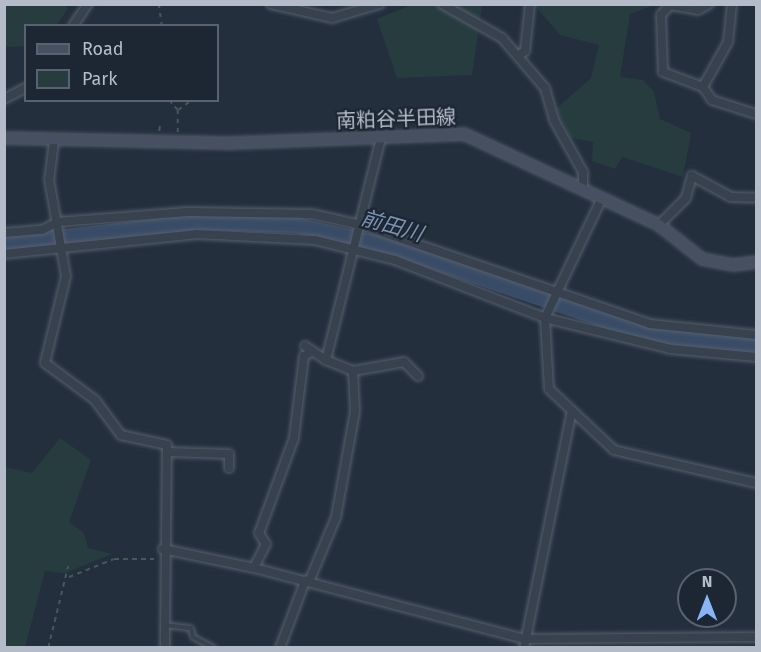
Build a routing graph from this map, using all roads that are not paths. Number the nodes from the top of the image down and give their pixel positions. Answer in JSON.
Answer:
{"nodes":[{"id":1,"x":88,"y":4,"type":"edge"},
{"id":2,"x":271,"y":4,"type":"edge"},
{"id":3,"x":380,"y":4,"type":"edge"},
{"id":4,"x":442,"y":4,"type":"edge"},
{"id":5,"x":530,"y":4,"type":"edge"},
{"id":6,"x":709,"y":4,"type":"edge"},
{"id":7,"x":732,"y":4,"type":"edge"},
{"id":8,"x":74,"y":24,"type":"edge"},
{"id":9,"x":518,"y":56,"type":"junction"},
{"id":10,"x":703,"y":87,"type":"junction"},
{"id":11,"x":24,"y":89,"type":"edge"},
{"id":12,"x":4,"y":99,"type":"edge"},
{"id":13,"x":756,"y":114,"type":"edge"},
{"id":14,"x":381,"y":137,"type":"junction"},
{"id":15,"x":4,"y":138,"type":"edge"},
{"id":16,"x":54,"y":141,"type":"junction"},
{"id":17,"x":583,"y":189,"type":"junction"},
{"id":18,"x":756,"y":198,"type":"edge"},
{"id":19,"x":601,"y":200,"type":"junction"},
{"id":20,"x":58,"y":222,"type":"junction"},
{"id":21,"x":659,"y":225,"type":"junction"},
{"id":22,"x":360,"y":227,"type":"junction"},
{"id":23,"x":4,"y":233,"type":"edge"},
{"id":24,"x":354,"y":249,"type":"junction"},
{"id":25,"x":63,"y":250,"type":"junction"},
{"id":26,"x":4,"y":254,"type":"edge"},
{"id":27,"x":756,"y":262,"type":"edge"},
{"id":28,"x":554,"y":291,"type":"junction"},
{"id":29,"x":546,"y":316,"type":"junction"},
{"id":30,"x":756,"y":335,"type":"edge"},
{"id":31,"x":756,"y":357,"type":"edge"},
{"id":32,"x":326,"y":360,"type":"junction"},
{"id":33,"x":353,"y":371,"type":"junction"},
{"id":34,"x":418,"y":376,"type":"dead end"},
{"id":35,"x":572,"y":411,"type":"junction"},
{"id":36,"x":167,"y":452,"type":"junction"},
{"id":37,"x":229,"y":468,"type":"dead end"},
{"id":38,"x":756,"y":483,"type":"edge"},
{"id":39,"x":164,"y":549,"type":"junction"},
{"id":40,"x":254,"y":568,"type":"junction"},
{"id":41,"x":307,"y":582,"type":"junction"},
{"id":42,"x":165,"y":625,"type":"junction"},
{"id":43,"x":756,"y":637,"type":"edge"},
{"id":44,"x":640,"y":638,"type":"junction"},
{"id":45,"x":525,"y":643,"type":"edge"},
{"id":46,"x":165,"y":648,"type":"edge"},
{"id":47,"x":214,"y":648,"type":"edge"},
{"id":48,"x":280,"y":648,"type":"edge"},
{"id":49,"x":639,"y":648,"type":"edge"}],
"edges":[{"from":1,"to":8,"type":"street"},
{"from":2,"to":3,"type":"street"},
{"from":4,"to":9,"type":"street"},
{"from":5,"to":9,"type":"street"},
{"from":6,"to":10,"type":"street"},
{"from":7,"to":10,"type":"street"},
{"from":9,"to":17,"type":"street"},
{"from":10,"to":13,"type":"street"},
{"from":11,"to":12,"type":"street"},
{"from":14,"to":16,"type":"main road","name":"南粕谷半田線"},
{"from":14,"to":17,"type":"main road","name":"南粕谷半田線"},
{"from":14,"to":22,"type":"street"},
{"from":15,"to":16,"type":"main road","name":"南粕谷半田線"},
{"from":16,"to":20,"type":"street"},
{"from":17,"to":19,"type":"main road","name":"南粕谷半田線"},
{"from":18,"to":21,"type":"street"},
{"from":19,"to":21,"type":"main road","name":"南粕谷半田線"},
{"from":19,"to":28,"type":"street"},
{"from":20,"to":22,"type":"street"},
{"from":20,"to":23,"type":"street"},
{"from":20,"to":25,"type":"street"},
{"from":21,"to":27,"type":"main road","name":"南粕谷半田線"},
{"from":22,"to":24,"type":"street"},
{"from":22,"to":28,"type":"street"},
{"from":24,"to":25,"type":"street"},
{"from":24,"to":29,"type":"street"},
{"from":24,"to":32,"type":"street"},
{"from":25,"to":26,"type":"street"},
{"from":25,"to":36,"type":"street"},
{"from":28,"to":29,"type":"street"},
{"from":28,"to":30,"type":"street"},
{"from":29,"to":31,"type":"street"},
{"from":29,"to":35,"type":"street"},
{"from":32,"to":33,"type":"street"},
{"from":32,"to":40,"type":"street"},
{"from":33,"to":34,"type":"street"},
{"from":33,"to":41,"type":"street"},
{"from":35,"to":38,"type":"street"},
{"from":35,"to":45,"type":"street"},
{"from":36,"to":37,"type":"street"},
{"from":36,"to":39,"type":"street"},
{"from":39,"to":40,"type":"street"},
{"from":39,"to":42,"type":"street"},
{"from":40,"to":41,"type":"street"},
{"from":41,"to":45,"type":"street"},
{"from":41,"to":48,"type":"street"},
{"from":42,"to":46,"type":"street"},
{"from":42,"to":47,"type":"lane"},
{"from":43,"to":44,"type":"street"},
{"from":44,"to":45,"type":"street"},
{"from":44,"to":49,"type":"street"}]}
